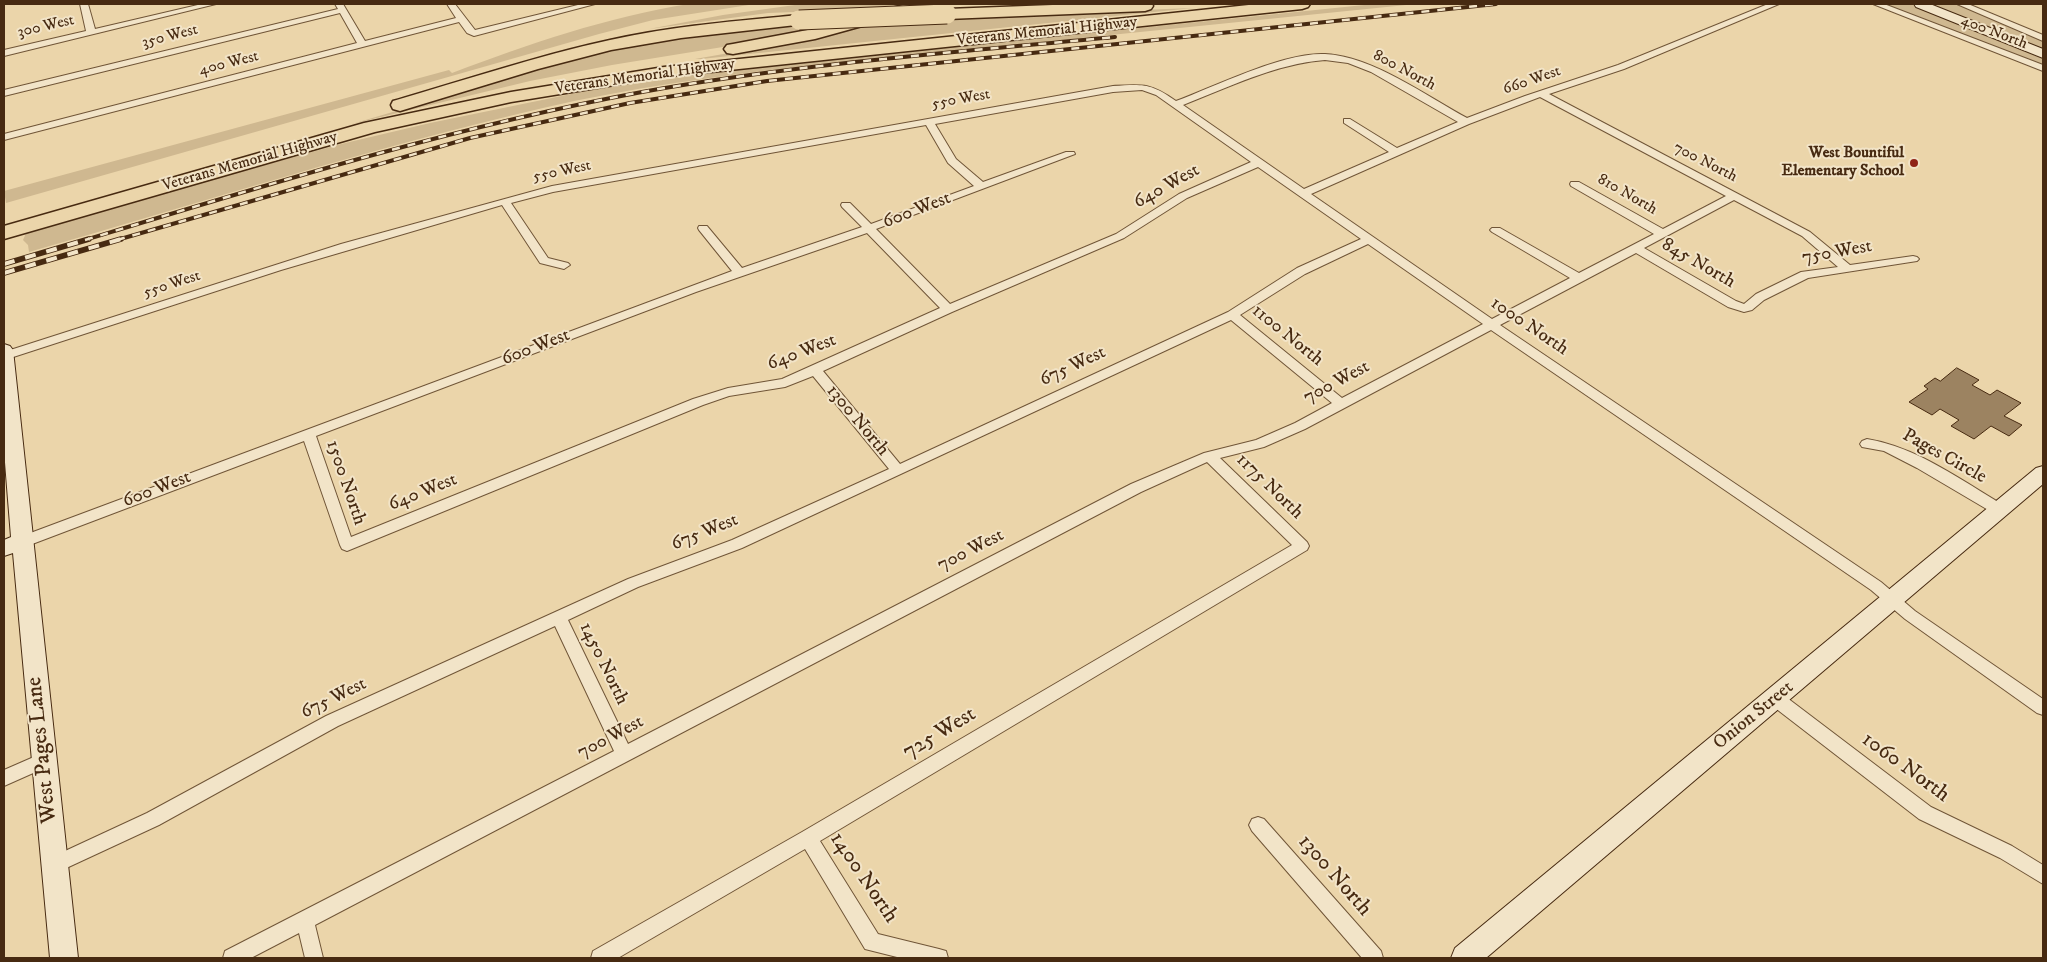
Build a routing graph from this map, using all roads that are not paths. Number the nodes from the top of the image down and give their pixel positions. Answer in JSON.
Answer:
{"nodes":[{"id":1,"x":84,"y":4,"type":"edge"},
{"id":2,"x":206,"y":4,"type":"edge"},
{"id":3,"x":450,"y":4,"type":"edge"},
{"id":4,"x":592,"y":4,"type":"edge"},
{"id":5,"x":925,"y":4,"type":"edge"},
{"id":6,"x":1178,"y":4,"type":"edge"},
{"id":7,"x":1302,"y":4,"type":"edge"},
{"id":8,"x":1775,"y":4,"type":"edge"},
{"id":9,"x":1877,"y":4,"type":"edge"},
{"id":10,"x":1920,"y":4,"type":"edge"},
{"id":11,"x":1961,"y":4,"type":"edge"},
{"id":12,"x":341,"y":7,"type":"edge"},
{"id":13,"x":565,"y":7,"type":"edge"},
{"id":14,"x":740,"y":9,"type":"dead end"},
{"id":15,"x":462,"y":19,"type":"junction"},
{"id":16,"x":91,"y":32,"type":"junction"},
{"id":17,"x":2043,"y":38,"type":"edge"},
{"id":18,"x":363,"y":45,"type":"junction"},
{"id":19,"x":4,"y":52,"type":"edge"},
{"id":20,"x":2043,"y":54,"type":"edge"},
{"id":21,"x":2043,"y":68,"type":"edge"},
{"id":22,"x":1143,"y":87,"type":"joint"},
{"id":23,"x":4,"y":93,"type":"edge"},
{"id":24,"x":1541,"y":94,"type":"junction"},
{"id":25,"x":1174,"y":104,"type":"junction"},
{"id":26,"x":1346,"y":121,"type":"dead end"},
{"id":27,"x":364,"y":122,"type":"junction"},
{"id":28,"x":929,"y":122,"type":"junction"},
{"id":29,"x":1466,"y":122,"type":"junction"},
{"id":30,"x":4,"y":137,"type":"edge"},
{"id":31,"x":1396,"y":152,"type":"junction"},
{"id":32,"x":1070,"y":154,"type":"dead end"},
{"id":33,"x":1257,"y":163,"type":"junction"},
{"id":34,"x":1575,"y":184,"type":"dead end"},
{"id":35,"x":981,"y":186,"type":"junction"},
{"id":36,"x":1302,"y":194,"type":"junction"},
{"id":37,"x":1734,"y":196,"type":"junction"},
{"id":38,"x":504,"y":201,"type":"junction"},
{"id":39,"x":846,"y":205,"type":"dead end"},
{"id":40,"x":4,"y":216,"type":"edge"},
{"id":41,"x":28,"y":218,"type":"junction"},
{"id":42,"x":703,"y":228,"type":"dead end"},
{"id":43,"x":870,"y":228,"type":"junction"},
{"id":44,"x":1496,"y":230,"type":"dead end"},
{"id":45,"x":4,"y":233,"type":"edge"},
{"id":46,"x":1663,"y":234,"type":"junction"},
{"id":47,"x":1368,"y":240,"type":"junction"},
{"id":48,"x":1636,"y":248,"type":"junction"},
{"id":49,"x":1913,"y":259,"type":"dead end"},
{"id":50,"x":564,"y":265,"type":"dead end"},
{"id":51,"x":1848,"y":269,"type":"junction"},
{"id":52,"x":740,"y":274,"type":"junction"},
{"id":53,"x":1579,"y":278,"type":"junction"},
{"id":54,"x":1744,"y":308,"type":"joint"},
{"id":55,"x":948,"y":309,"type":"junction"},
{"id":56,"x":1232,"y":315,"type":"junction"},
{"id":57,"x":1491,"y":324,"type":"junction"},
{"id":58,"x":4,"y":350,"type":"edge"},
{"id":59,"x":4,"y":356,"type":"edge"},
{"id":60,"x":815,"y":370,"type":"junction"},
{"id":61,"x":1341,"y":404,"type":"junction"},
{"id":62,"x":7,"y":422,"type":"edge"},
{"id":63,"x":308,"y":433,"type":"junction"},
{"id":64,"x":1867,"y":444,"type":"dead end"},
{"id":65,"x":1209,"y":456,"type":"junction"},
{"id":66,"x":898,"y":471,"type":"junction"},
{"id":67,"x":2043,"y":473,"type":"edge"},
{"id":68,"x":2000,"y":510,"type":"junction"},
{"id":69,"x":13,"y":545,"type":"edge"},
{"id":70,"x":347,"y":545,"type":"joint"},
{"id":71,"x":1302,"y":546,"type":"joint"},
{"id":72,"x":1893,"y":601,"type":"junction"},
{"id":73,"x":559,"y":618,"type":"junction"},
{"id":74,"x":1776,"y":699,"type":"junction"},
{"id":75,"x":2043,"y":708,"type":"edge"},
{"id":76,"x":624,"y":754,"type":"junction"},
{"id":77,"x":43,"y":761,"type":"junction"},
{"id":78,"x":4,"y":778,"type":"edge"},
{"id":79,"x":1258,"y":825,"type":"dead end"},
{"id":80,"x":808,"y":838,"type":"junction"},
{"id":81,"x":56,"y":864,"type":"junction"},
{"id":82,"x":2043,"y":875,"type":"edge"},
{"id":83,"x":305,"y":921,"type":"junction"},
{"id":84,"x":64,"y":958,"type":"edge"},
{"id":85,"x":232,"y":958,"type":"edge"},
{"id":86,"x":314,"y":958,"type":"edge"},
{"id":87,"x":600,"y":958,"type":"edge"},
{"id":88,"x":939,"y":958,"type":"edge"},
{"id":89,"x":1374,"y":958,"type":"edge"},
{"id":90,"x":1464,"y":958,"type":"edge"}],
"edges":[{"from":1,"to":16,"type":"street"},
{"from":2,"to":16,"type":"street","name":"300 West"},
{"from":3,"to":15,"type":"street"},
{"from":4,"to":13,"type":"street"},
{"from":5,"to":27,"type":"highway"},
{"from":6,"to":27,"type":"highway","name":"Veterans Memorial Highway","bridge":true},
{"from":7,"to":27,"type":"highway","name":"Veterans Memorial Highway"},
{"from":8,"to":24,"type":"street","name":"660 West"},
{"from":9,"to":21,"type":"street","name":"400 North"},
{"from":10,"to":20,"type":"street"},
{"from":11,"to":17,"type":"street","name":"400 North"},
{"from":12,"to":18,"type":"street"},
{"from":12,"to":23,"type":"street","name":"350 West"},
{"from":13,"to":15,"type":"street"},
{"from":14,"to":27,"type":"highway"},
{"from":15,"to":18,"type":"street","name":"400 West"},
{"from":16,"to":19,"type":"street","name":"300 West"},
{"from":18,"to":30,"type":"street","name":"400 West"},
{"from":22,"to":25,"type":"street","name":"1000 North"},
{"from":22,"to":28,"type":"street","name":"550 West"},
{"from":24,"to":29,"type":"street","name":"660 West"},
{"from":24,"to":37,"type":"street","name":"700 North"},
{"from":25,"to":29,"type":"street","name":"800 North"},
{"from":25,"to":33,"type":"street","name":"1000 North"},
{"from":26,"to":31,"type":"street"},
{"from":27,"to":41,"type":"highway","name":"Veterans Memorial Highway"},
{"from":28,"to":35,"type":"street"},
{"from":28,"to":38,"type":"street","name":"550 West"},
{"from":29,"to":31,"type":"street","name":"660 West"},
{"from":31,"to":36,"type":"street","name":"660 West"},
{"from":32,"to":35,"type":"street","name":"600 West"},
{"from":33,"to":36,"type":"street","name":"1000 North"},
{"from":33,"to":55,"type":"street","name":"640 West"},
{"from":34,"to":46,"type":"street","name":"810 North"},
{"from":35,"to":43,"type":"street","name":"600 West"},
{"from":36,"to":47,"type":"street","name":"1000 North"},
{"from":37,"to":46,"type":"street","name":"700 West"},
{"from":37,"to":51,"type":"street","name":"700 North"},
{"from":38,"to":50,"type":"street"},
{"from":38,"to":59,"type":"street","name":"550 West"},
{"from":39,"to":43,"type":"street"},
{"from":40,"to":41,"type":"highway","name":"Veterans Memorial Highway"},
{"from":41,"to":45,"type":"highway","name":"Veterans Memorial Highway"},
{"from":42,"to":52,"type":"street"},
{"from":43,"to":52,"type":"street","name":"600 West"},
{"from":43,"to":55,"type":"street"},
{"from":44,"to":53,"type":"street"},
{"from":46,"to":48,"type":"street","name":"700 West"},
{"from":47,"to":56,"type":"street","name":"675 West"},
{"from":47,"to":57,"type":"street","name":"1000 North"},
{"from":48,"to":53,"type":"street","name":"700 West"},
{"from":48,"to":54,"type":"street","name":"845 North"},
{"from":49,"to":51,"type":"street","name":"750 West"},
{"from":51,"to":54,"type":"street","name":"750 West"},
{"from":52,"to":63,"type":"street","name":"600 West"},
{"from":53,"to":57,"type":"street","name":"700 West"},
{"from":55,"to":60,"type":"street","name":"640 West"},
{"from":56,"to":61,"type":"street","name":"1100 North"},
{"from":56,"to":66,"type":"street","name":"675 West"},
{"from":57,"to":61,"type":"street","name":"700 West"},
{"from":57,"to":72,"type":"street","name":"1000 North"},
{"from":58,"to":59,"type":"street","name":"West Pages Lane"},
{"from":59,"to":62,"type":"street","name":"West Pages Lane"},
{"from":60,"to":66,"type":"street","name":"1300 North"},
{"from":60,"to":70,"type":"street","name":"640 West"},
{"from":61,"to":65,"type":"street","name":"700 West"},
{"from":62,"to":69,"type":"street","name":"West Pages Lane"},
{"from":63,"to":69,"type":"street","name":"600 West"},
{"from":63,"to":70,"type":"street","name":"1500 North"},
{"from":64,"to":68,"type":"street","name":"Pages Circle"},
{"from":65,"to":71,"type":"street","name":"1175 North"},
{"from":65,"to":76,"type":"street","name":"700 West"},
{"from":66,"to":73,"type":"street","name":"675 West"},
{"from":67,"to":68,"type":"street","name":"Onion Street"},
{"from":68,"to":72,"type":"street","name":"Onion Street"},
{"from":69,"to":77,"type":"street","name":"West Pages Lane"},
{"from":71,"to":80,"type":"street","name":"725 West"},
{"from":72,"to":74,"type":"street","name":"Onion Street"},
{"from":72,"to":75,"type":"street","name":"1000 North"},
{"from":73,"to":76,"type":"street","name":"1450 North"},
{"from":73,"to":81,"type":"street","name":"675 West"},
{"from":74,"to":82,"type":"street","name":"1060 North"},
{"from":74,"to":90,"type":"street","name":"Onion Street"},
{"from":76,"to":83,"type":"street","name":"700 West"},
{"from":77,"to":78,"type":"street"},
{"from":77,"to":81,"type":"street","name":"West Pages Lane"},
{"from":79,"to":89,"type":"street","name":"1300 North"},
{"from":80,"to":87,"type":"street","name":"725 West"},
{"from":80,"to":88,"type":"street","name":"1400 North"},
{"from":81,"to":84,"type":"street","name":"West Pages Lane"},
{"from":83,"to":85,"type":"street","name":"700 West"},
{"from":83,"to":86,"type":"street"}]}
